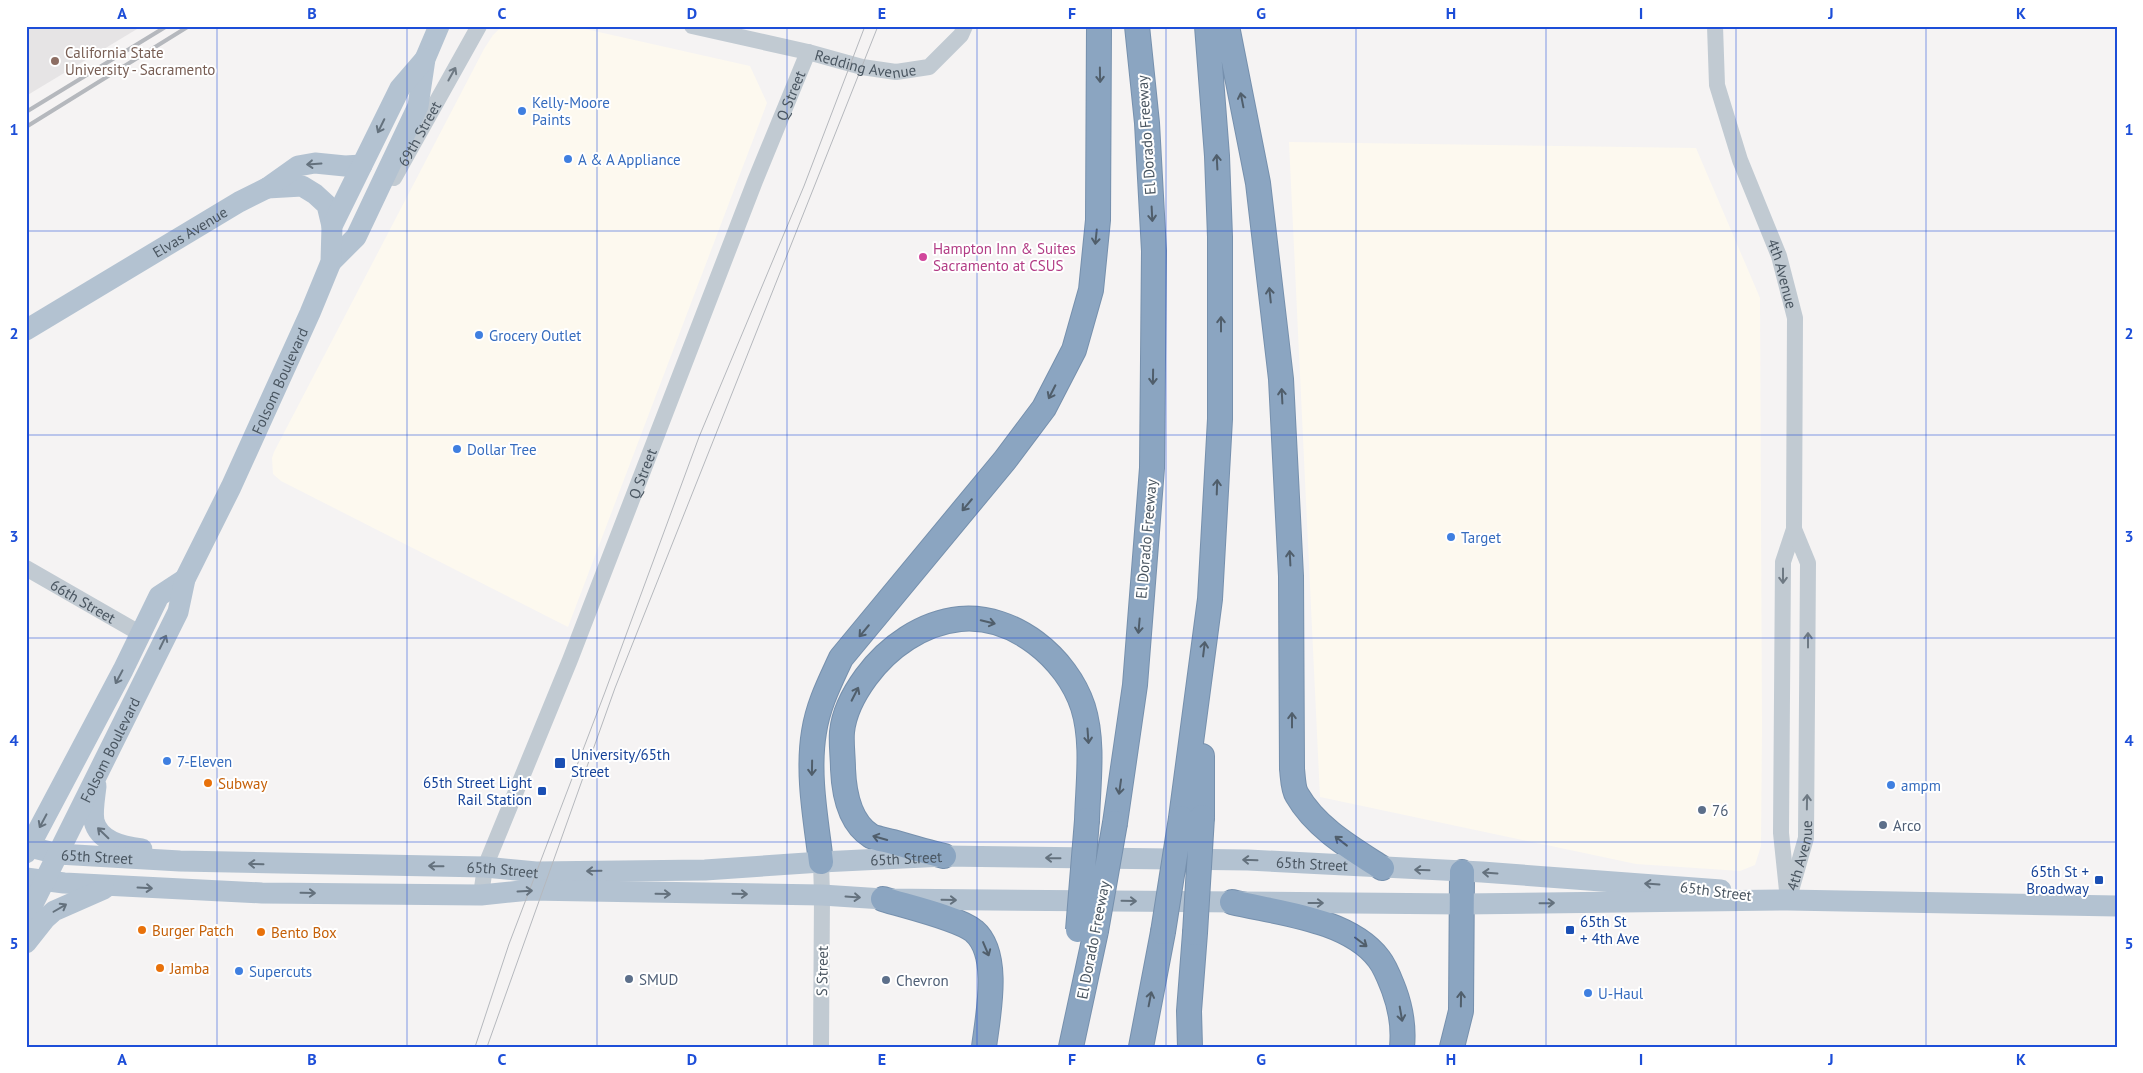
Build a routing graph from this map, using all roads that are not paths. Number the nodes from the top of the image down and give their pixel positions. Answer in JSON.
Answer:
{"nodes":[{"id":1,"x":439,"y":26,"type":"edge"},
{"id":2,"x":479,"y":26,"type":"edge"},
{"id":3,"x":692,"y":26,"type":"edge"},
{"id":4,"x":965,"y":26,"type":"edge"},
{"id":5,"x":1099,"y":26,"type":"edge"},
{"id":6,"x":1137,"y":26,"type":"edge"},
{"id":7,"x":1206,"y":26,"type":"edge"},
{"id":8,"x":1227,"y":26,"type":"edge"},
{"id":9,"x":1715,"y":26,"type":"edge"},
{"id":10,"x":808,"y":52,"type":"junction"},
{"id":11,"x":425,"y":59,"type":"junction"},
{"id":12,"x":362,"y":164,"type":"junction"},
{"id":13,"x":267,"y":188,"type":"junction"},
{"id":14,"x":332,"y":226,"type":"junction"},
{"id":15,"x":356,"y":237,"type":"junction"},
{"id":16,"x":331,"y":262,"type":"junction"},
{"id":17,"x":26,"y":330,"type":"edge"},
{"id":18,"x":1794,"y":529,"type":"junction"},
{"id":19,"x":26,"y":568,"type":"edge"},
{"id":20,"x":185,"y":579,"type":"junction"},
{"id":21,"x":141,"y":634,"type":"junction"},
{"id":22,"x":97,"y":777,"type":"junction"},
{"id":23,"x":1192,"y":818,"type":"junction"},
{"id":24,"x":27,"y":849,"type":"edge"},
{"id":25,"x":58,"y":854,"type":"junction"},
{"id":26,"x":944,"y":856,"type":"junction"},
{"id":27,"x":180,"y":861,"type":"junction"},
{"id":28,"x":821,"y":862,"type":"junction"},
{"id":29,"x":485,"y":867,"type":"junction"},
{"id":30,"x":1382,"y":868,"type":"junction"},
{"id":31,"x":1462,"y":872,"type":"junction"},
{"id":32,"x":35,"y":880,"type":"edge"},
{"id":33,"x":111,"y":886,"type":"junction"},
{"id":34,"x":481,"y":895,"type":"junction"},
{"id":35,"x":822,"y":895,"type":"junction"},
{"id":36,"x":883,"y":899,"type":"junction"},
{"id":37,"x":1788,"y":900,"type":"junction"},
{"id":38,"x":1232,"y":902,"type":"junction"},
{"id":39,"x":1463,"y":904,"type":"junction"},
{"id":40,"x":2117,"y":906,"type":"edge"},
{"id":41,"x":26,"y":918,"type":"edge"},
{"id":42,"x":1087,"y":931,"type":"junction"},
{"id":43,"x":26,"y":942,"type":"edge"},
{"id":44,"x":821,"y":1047,"type":"edge"},
{"id":45,"x":984,"y":1047,"type":"edge"},
{"id":46,"x":1067,"y":1047,"type":"edge"},
{"id":47,"x":1071,"y":1047,"type":"edge"},
{"id":48,"x":1141,"y":1047,"type":"edge"},
{"id":49,"x":1190,"y":1047,"type":"edge"},
{"id":50,"x":1402,"y":1047,"type":"edge"},
{"id":51,"x":1452,"y":1047,"type":"edge"}],
"edges":[{"from":1,"to":11,"type":"main road","name":"Folsom Boulevard"},
{"from":15,"to":2,"type":"street","name":"69th Street","one_way":true},
{"from":3,"to":10,"type":"street"},
{"from":4,"to":10,"type":"street","name":"Redding Avenue"},
{"from":5,"to":28,"type":"highway","one_way":true},
{"from":6,"to":42,"type":"highway","name":"El Dorado Freeway","one_way":true,"bridge":true},
{"from":23,"to":7,"type":"highway","one_way":true},
{"from":30,"to":8,"type":"highway","one_way":true},
{"from":9,"to":18,"type":"street","name":"4th Avenue"},
{"from":10,"to":29,"type":"street","name":"Q Street"},
{"from":11,"to":12,"type":"main road","name":"Folsom Boulevard","one_way":true},
{"from":11,"to":15,"type":"main road","name":"Folsom Boulevard"},
{"from":12,"to":13,"type":"main road","name":"Elvas Avenue","one_way":true},
{"from":12,"to":14,"type":"main road","name":"Folsom Boulevard"},
{"from":13,"to":14,"type":"main road"},
{"from":13,"to":17,"type":"main road","name":"Elvas Avenue"},
{"from":14,"to":16,"type":"main road","name":"Folsom Boulevard"},
{"from":15,"to":16,"type":"main road","name":"Folsom Boulevard"},
{"from":16,"to":20,"type":"main road","name":"Folsom Boulevard"},
{"from":18,"to":37,"type":"street","name":"4th Avenue","one_way":true},
{"from":37,"to":18,"type":"street","name":"4th Avenue","one_way":true},
{"from":19,"to":21,"type":"street","name":"66th Street"},
{"from":20,"to":21,"type":"main road","name":"Folsom Boulevard"},
{"from":22,"to":20,"type":"main road","name":"Folsom Boulevard","one_way":true},
{"from":21,"to":24,"type":"main road","name":"Folsom Boulevard","one_way":true},
{"from":22,"to":25,"type":"main road","name":"Folsom Boulevard"},
{"from":27,"to":22,"type":"main road","one_way":true},
{"from":48,"to":23,"type":"highway","one_way":true,"bridge":true},
{"from":23,"to":49,"type":"highway","bridge":true},
{"from":24,"to":25,"type":"main road","name":"65th Street"},
{"from":25,"to":27,"type":"main road","name":"65th Street"},
{"from":25,"to":32,"type":"main road","name":"Folsom Boulevard"},
{"from":26,"to":28,"type":"main road","name":"65th Street"},
{"from":30,"to":26,"type":"main road","name":"65th Street","one_way":true},
{"from":26,"to":42,"type":"highway","one_way":true,"bridge":true},
{"from":29,"to":27,"type":"main road","name":"65th Street","one_way":true},
{"from":28,"to":29,"type":"main road","name":"65th Street","one_way":true},
{"from":28,"to":35,"type":"street","name":"S Street"},
{"from":29,"to":34,"type":"street","name":"Q Street"},
{"from":31,"to":30,"type":"main road","name":"65th Street","one_way":true},
{"from":37,"to":31,"type":"main road","name":"65th Street","one_way":true},
{"from":31,"to":39,"type":"highway"},
{"from":32,"to":33,"type":"main road","name":"65th Street"},
{"from":32,"to":41,"type":"main road","name":"Folsom Boulevard"},
{"from":33,"to":34,"type":"main road","name":"65th Street","one_way":true},
{"from":43,"to":33,"type":"main road","one_way":true},
{"from":34,"to":35,"type":"main road","name":"65th Street","one_way":true},
{"from":35,"to":36,"type":"main road","name":"65th Street","one_way":true},
{"from":35,"to":44,"type":"street","name":"S Street"},
{"from":36,"to":38,"type":"main road","name":"65th Street","one_way":true},
{"from":36,"to":45,"type":"highway","one_way":true},
{"from":39,"to":37,"type":"main road","name":"65th Street","one_way":true},
{"from":37,"to":40,"type":"main road","name":"65th Street"},
{"from":38,"to":39,"type":"main road","name":"65th Street","one_way":true},
{"from":38,"to":50,"type":"highway","one_way":true},
{"from":51,"to":39,"type":"highway","one_way":true},
{"from":42,"to":46,"type":"highway"},
{"from":42,"to":47,"type":"highway","name":"El Dorado Freeway"}]}
